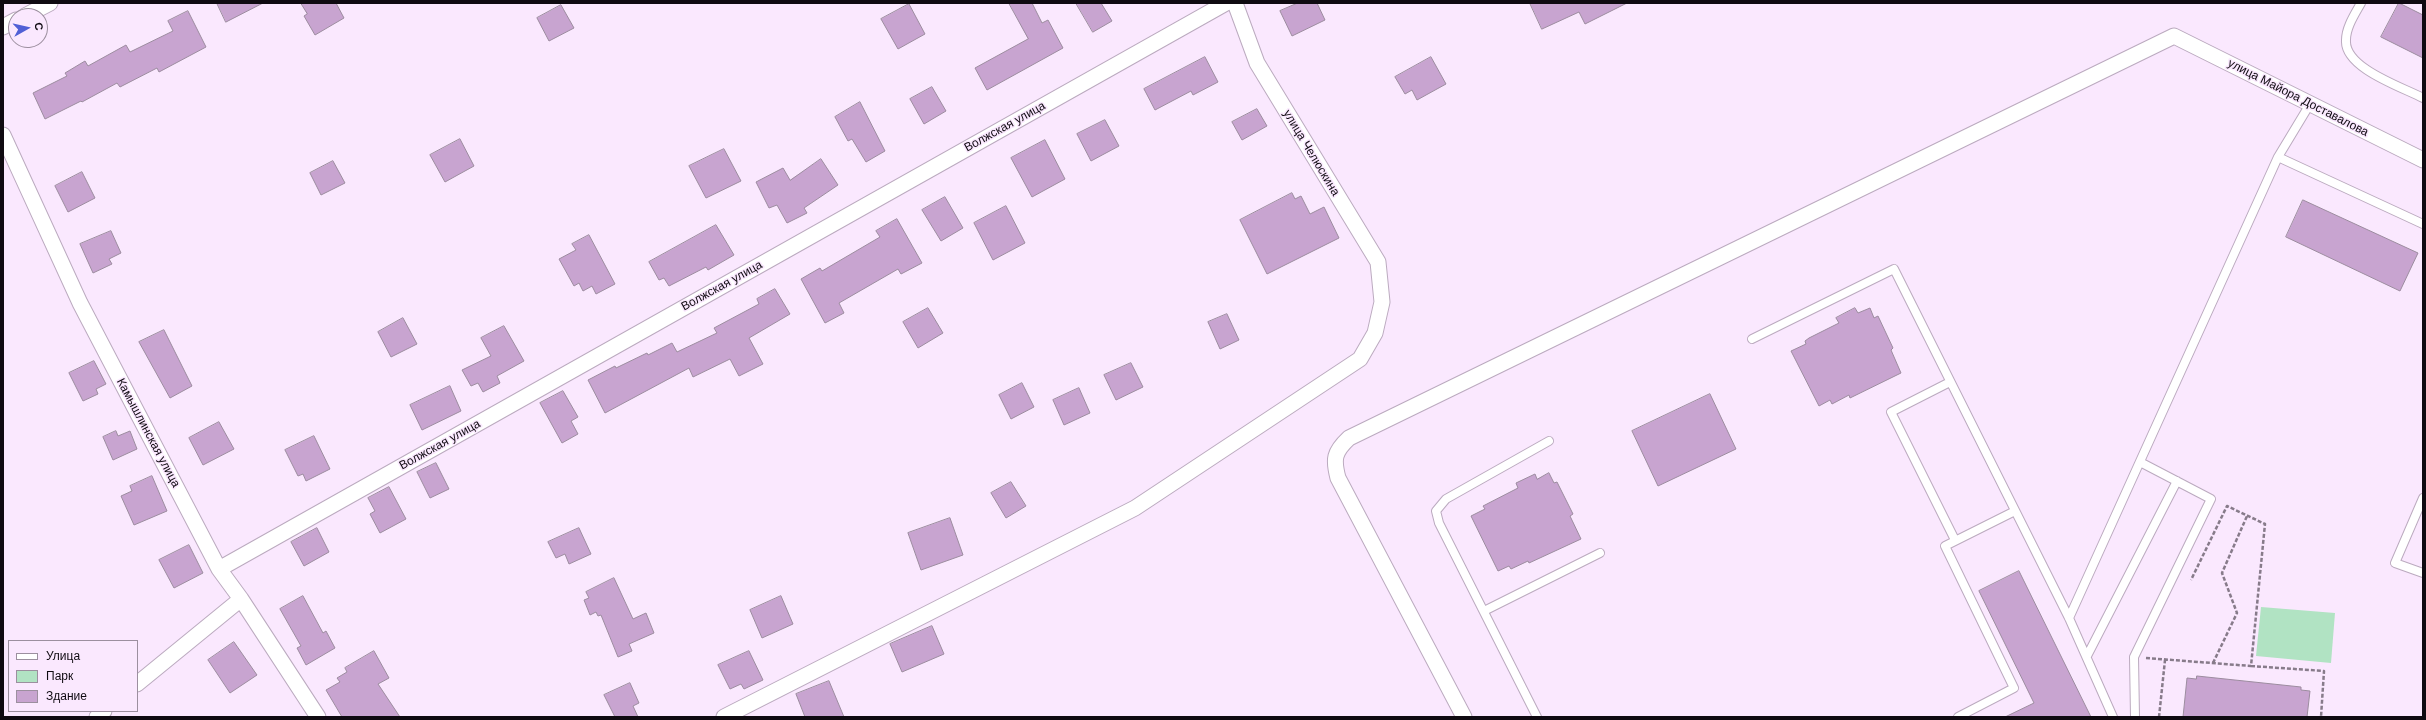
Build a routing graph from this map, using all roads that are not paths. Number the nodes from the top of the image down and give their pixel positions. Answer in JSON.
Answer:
{"nodes":[{"id":1,"x":50,"y":3,"type":"edge"},
{"id":2,"x":1226,"y":3,"type":"edge"},
{"id":3,"x":1235,"y":3,"type":"edge"},
{"id":4,"x":2361,"y":3,"type":"edge"},
{"id":5,"x":40,"y":8,"type":"edge"},
{"id":6,"x":2423,"y":98,"type":"edge"},
{"id":7,"x":2310,"y":104,"type":"junction"},
{"id":8,"x":3,"y":135,"type":"edge"},
{"id":9,"x":2278,"y":157,"type":"junction"},
{"id":10,"x":2423,"y":160,"type":"edge"},
{"id":11,"x":2423,"y":224,"type":"edge"},
{"id":12,"x":1752,"y":339,"type":"dead end"},
{"id":13,"x":1950,"y":382,"type":"junction"},
{"id":14,"x":1549,"y":441,"type":"dead end"},
{"id":15,"x":2140,"y":462,"type":"junction"},
{"id":16,"x":2177,"y":481,"type":"junction"},
{"id":17,"x":2423,"y":498,"type":"edge"},
{"id":18,"x":2015,"y":511,"type":"junction"},
{"id":19,"x":1955,"y":540,"type":"dead end"},
{"id":20,"x":1600,"y":553,"type":"dead end"},
{"id":21,"x":219,"y":569,"type":"junction"},
{"id":22,"x":2423,"y":573,"type":"edge"},
{"id":23,"x":242,"y":599,"type":"junction"},
{"id":24,"x":1484,"y":611,"type":"junction"},
{"id":25,"x":2069,"y":618,"type":"junction"},
{"id":26,"x":2087,"y":656,"type":"junction"},
{"id":27,"x":138,"y":683,"type":"edge"},
{"id":28,"x":318,"y":717,"type":"edge"},
{"id":29,"x":724,"y":717,"type":"edge"},
{"id":30,"x":1464,"y":717,"type":"edge"},
{"id":31,"x":1538,"y":717,"type":"edge"},
{"id":32,"x":1958,"y":717,"type":"edge"},
{"id":33,"x":2113,"y":717,"type":"edge"},
{"id":34,"x":2135,"y":717,"type":"edge"}],
"edges":[{"from":1,"to":5,"type":"street"},
{"from":2,"to":21,"type":"street","name":"Волжская улица"},
{"from":3,"to":29,"type":"street","name":"улица Челюскина"},
{"from":4,"to":6,"type":"lane"},
{"from":7,"to":9,"type":"lane"},
{"from":7,"to":10,"type":"street","name":"улица Майора Доставалова"},
{"from":7,"to":30,"type":"street","name":"улица Майора Доставалова"},
{"from":8,"to":21,"type":"street","name":"Камышлинская улица"},
{"from":9,"to":11,"type":"lane"},
{"from":9,"to":15,"type":"lane"},
{"from":12,"to":13,"type":"lane"},
{"from":13,"to":18,"type":"lane"},
{"from":13,"to":19,"type":"lane"},
{"from":14,"to":24,"type":"lane"},
{"from":15,"to":16,"type":"lane"},
{"from":15,"to":25,"type":"lane"},
{"from":16,"to":26,"type":"lane"},
{"from":16,"to":34,"type":"lane"},
{"from":17,"to":22,"type":"lane"},
{"from":18,"to":25,"type":"lane"},
{"from":18,"to":32,"type":"lane"},
{"from":20,"to":24,"type":"lane"},
{"from":21,"to":23,"type":"street","name":"Камышлинская улица"},
{"from":23,"to":27,"type":"street"},
{"from":23,"to":28,"type":"street","name":"Камышлинская улица"},
{"from":24,"to":31,"type":"lane"},
{"from":25,"to":26,"type":"lane"},
{"from":26,"to":33,"type":"lane"}]}
